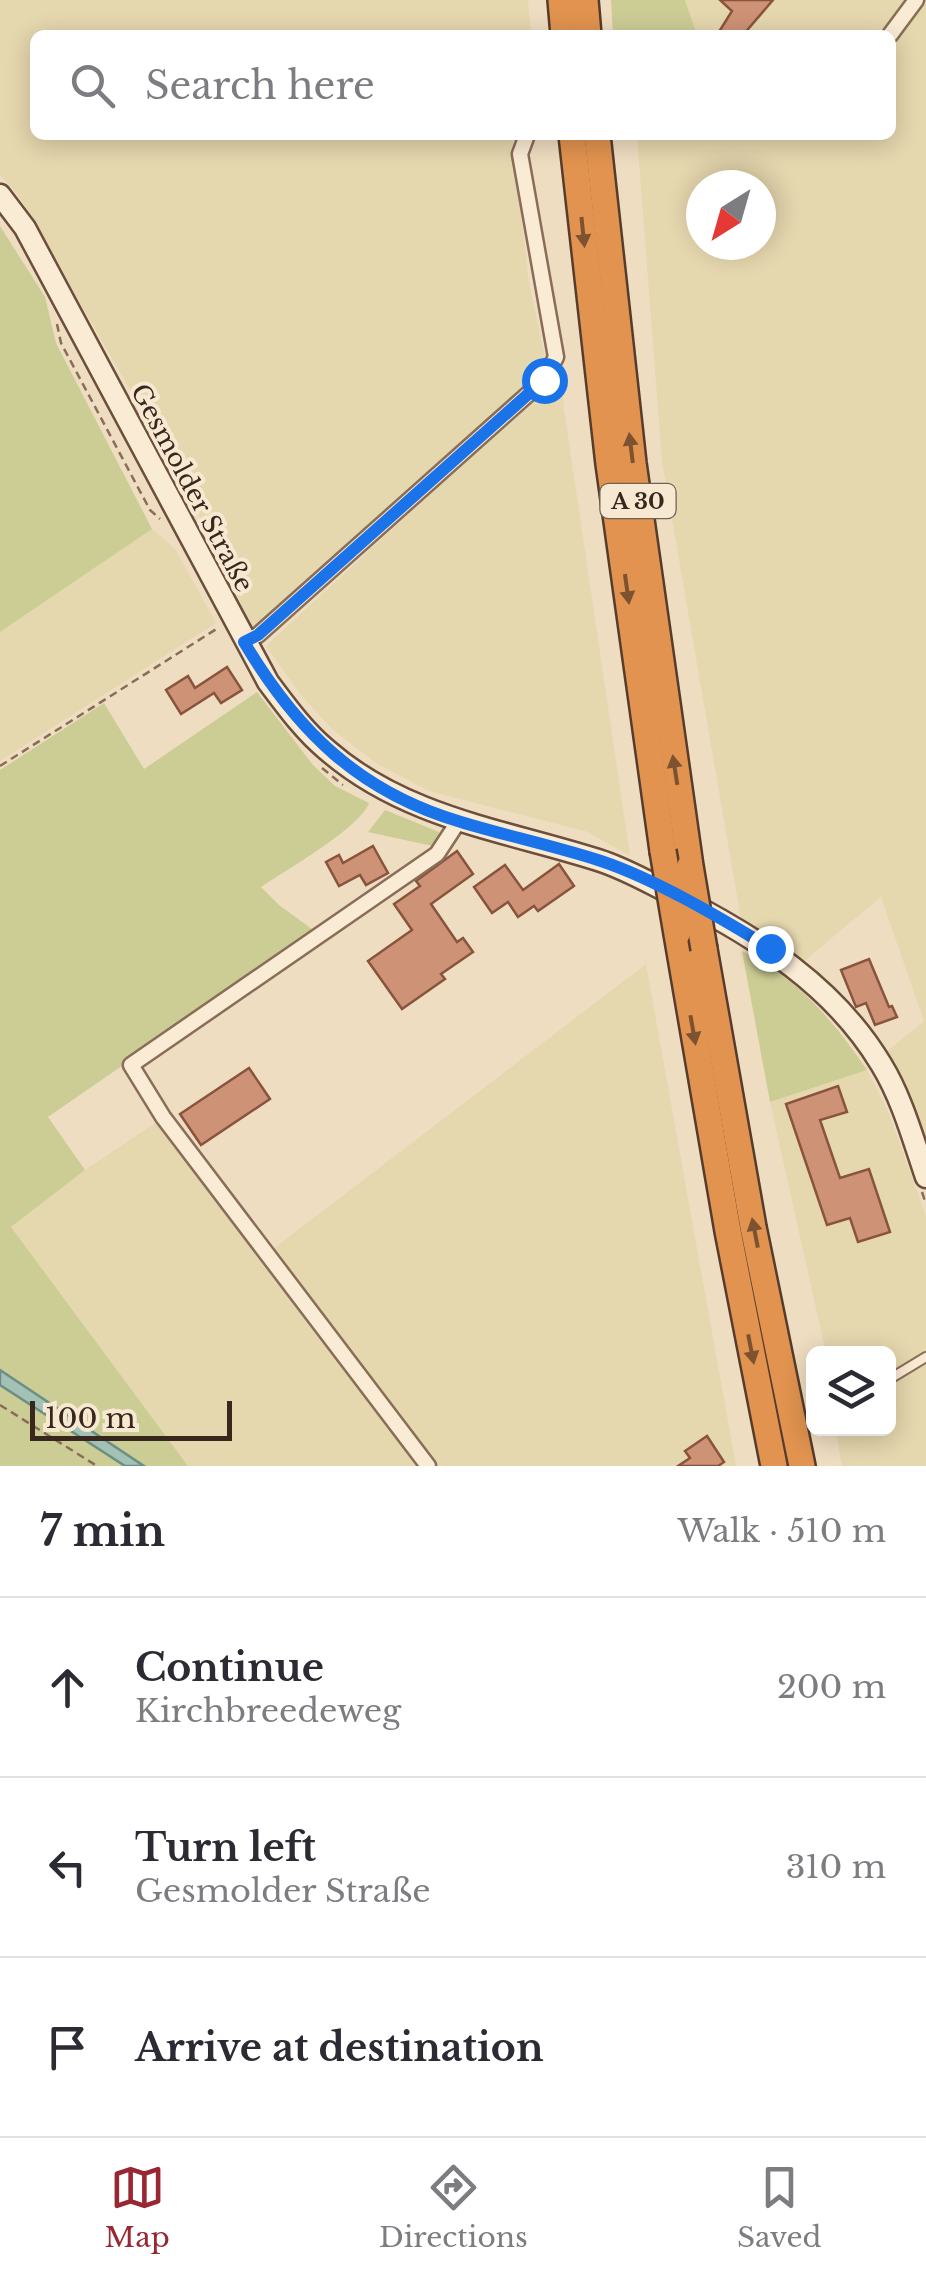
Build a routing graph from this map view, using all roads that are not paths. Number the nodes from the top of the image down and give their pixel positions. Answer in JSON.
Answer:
{"nodes":[{"id":1,"x":562,"y":0,"type":"edge"},
{"id":2,"x":585,"y":0,"type":"edge"},
{"id":3,"x":916,"y":0,"type":"edge"},
{"id":4,"x":564,"y":30,"type":"edge"},
{"id":5,"x":588,"y":30,"type":"edge"},
{"id":6,"x":894,"y":30,"type":"edge"},
{"id":7,"x":525,"y":140,"type":"edge"},
{"id":8,"x":573,"y":140,"type":"edge"},
{"id":9,"x":598,"y":140,"type":"edge"},
{"id":10,"x":0,"y":194,"type":"edge"},
{"id":11,"x":244,"y":642,"type":"junction"},
{"id":12,"x":458,"y":822,"type":"junction"},
{"id":13,"x":923,"y":1181,"type":"edge"},
{"id":14,"x":926,"y":1357,"type":"edge"},
{"id":15,"x":896,"y":1375,"type":"edge"},
{"id":16,"x":428,"y":1466,"type":"edge"},
{"id":17,"x":774,"y":1466,"type":"edge"},
{"id":18,"x":802,"y":1466,"type":"edge"}],
"edges":[{"from":1,"to":4,"type":"highway"},
{"from":2,"to":5,"type":"highway"},
{"from":3,"to":6,"type":"street"},
{"from":7,"to":11,"type":"street"},
{"from":8,"to":17,"type":"highway","number":"A 30","one_way":true,"bridge":true},
{"from":18,"to":9,"type":"highway","number":"A 30","one_way":true,"bridge":true},
{"from":10,"to":11,"type":"street","name":"Gesmolder Straße"},
{"from":11,"to":12,"type":"street","name":"Gesmolder Straße"},
{"from":12,"to":13,"type":"street","name":"Gesmolder Straße"},
{"from":12,"to":16,"type":"street"},
{"from":14,"to":15,"type":"lane"}]}
